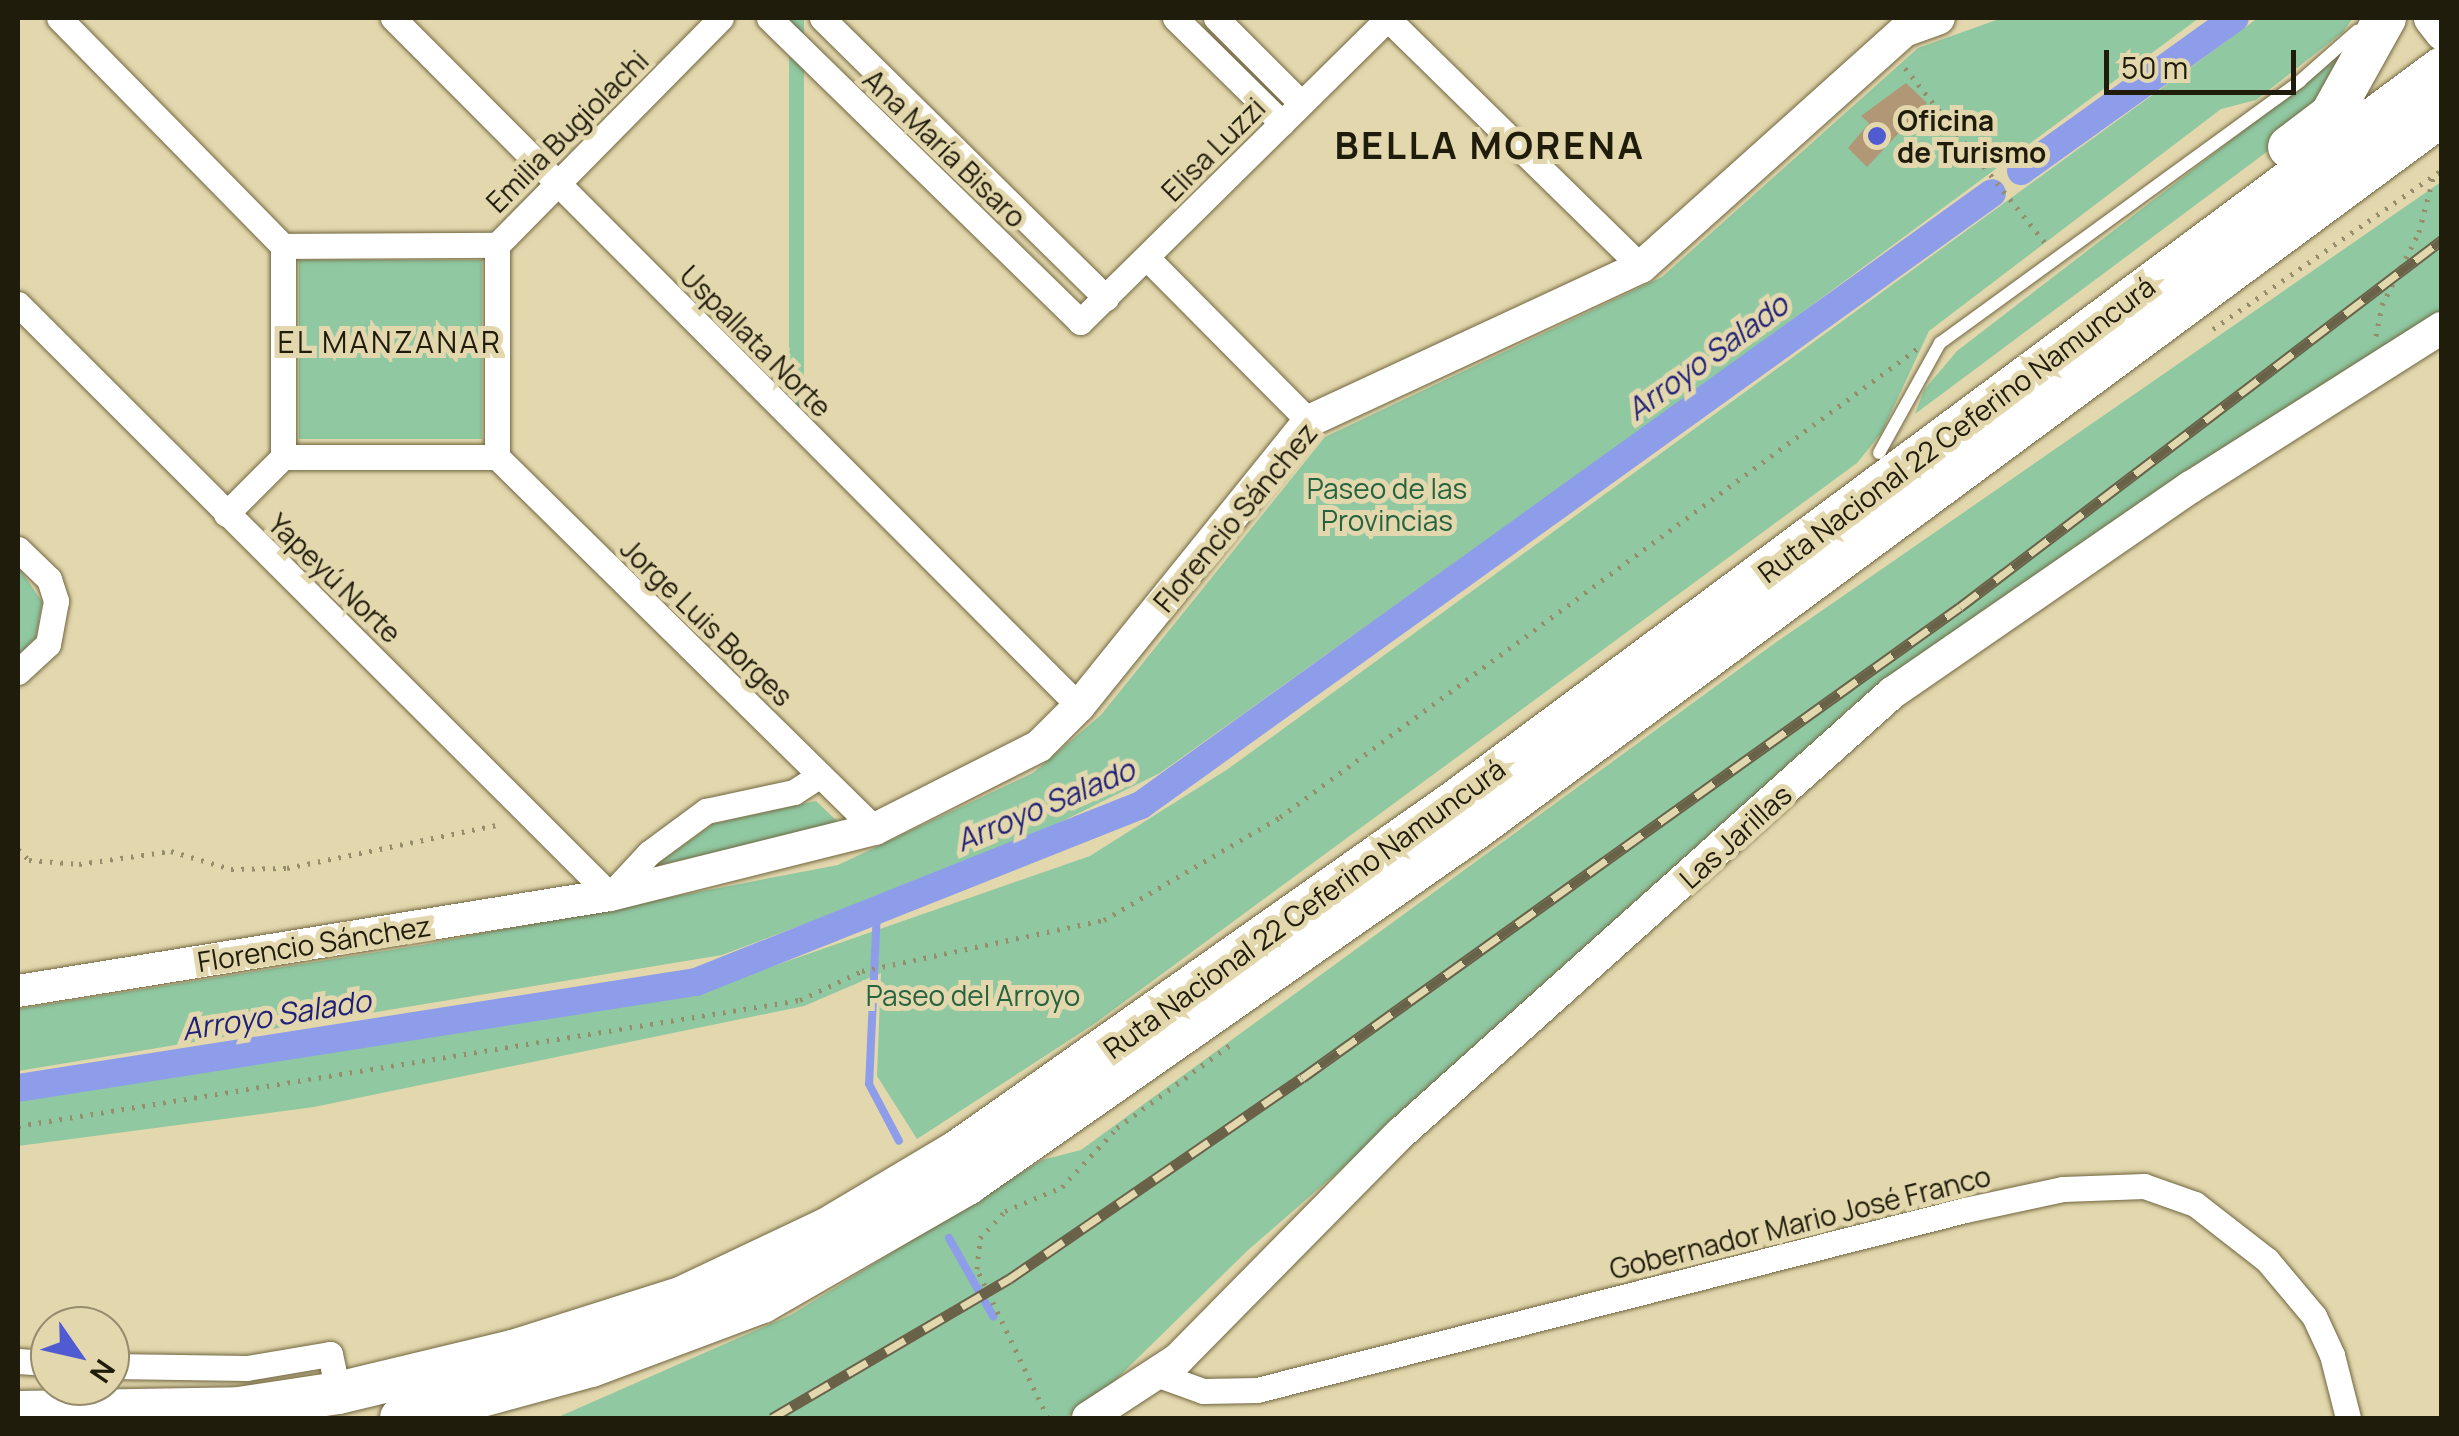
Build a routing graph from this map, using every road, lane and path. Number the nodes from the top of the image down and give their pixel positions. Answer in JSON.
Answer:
{"nodes":[{"id":1,"x":58,"y":18,"type":"edge"},
{"id":2,"x":393,"y":18,"type":"edge"},
{"id":3,"x":721,"y":18,"type":"edge"},
{"id":4,"x":769,"y":18,"type":"edge"},
{"id":5,"x":822,"y":18,"type":"edge"},
{"id":6,"x":1175,"y":18,"type":"edge"},
{"id":7,"x":1216,"y":18,"type":"edge"},
{"id":8,"x":1388,"y":18,"type":"edge"},
{"id":9,"x":1939,"y":18,"type":"edge"},
{"id":10,"x":2368,"y":18,"type":"edge"},
{"id":11,"x":2385,"y":18,"type":"edge"},
{"id":12,"x":2430,"y":18,"type":"edge"},
{"id":13,"x":1894,"y":32,"type":"edge"},
{"id":14,"x":2442,"y":32,"type":"edge"},
{"id":15,"x":2442,"y":68,"type":"edge"},
{"id":16,"x":1301,"y":103,"type":"junction"},
{"id":17,"x":2442,"y":116,"type":"edge"},
{"id":18,"x":1282,"y":123,"type":"junction"},
{"id":19,"x":2442,"y":170,"type":"edge"},
{"id":20,"x":2434,"y":175,"type":"junction"},
{"id":21,"x":556,"y":186,"type":"junction"},
{"id":22,"x":497,"y":244,"type":"junction"},
{"id":23,"x":283,"y":246,"type":"junction"},
{"id":24,"x":1147,"y":258,"type":"junction"},
{"id":25,"x":2056,"y":258,"type":"junction"},
{"id":26,"x":1640,"y":267,"type":"junction"},
{"id":27,"x":1106,"y":298,"type":"junction"},
{"id":28,"x":18,"y":304,"type":"edge"},
{"id":29,"x":1080,"y":322,"type":"joint"},
{"id":30,"x":2442,"y":328,"type":"edge"},
{"id":31,"x":2196,"y":341,"type":"dead end"},
{"id":32,"x":1940,"y":343,"type":"junction"},
{"id":33,"x":2377,"y":369,"type":"junction"},
{"id":34,"x":1309,"y":421,"type":"junction"},
{"id":35,"x":1879,"y":453,"type":"junction"},
{"id":36,"x":283,"y":456,"type":"junction"},
{"id":37,"x":497,"y":458,"type":"junction"},
{"id":38,"x":226,"y":514,"type":"junction"},
{"id":39,"x":18,"y":549,"type":"edge"},
{"id":40,"x":1744,"y":586,"type":"junction"},
{"id":41,"x":18,"y":672,"type":"edge"},
{"id":42,"x":1079,"y":706,"type":"junction"},
{"id":43,"x":820,"y":774,"type":"junction"},
{"id":44,"x":538,"y":817,"type":"junction"},
{"id":45,"x":875,"y":829,"type":"junction"},
{"id":46,"x":18,"y":849,"type":"edge"},
{"id":47,"x":610,"y":895,"type":"junction"},
{"id":48,"x":18,"y":991,"type":"edge"},
{"id":49,"x":1244,"y":1035,"type":"dead end"},
{"id":50,"x":18,"y":1126,"type":"edge"},
{"id":51,"x":762,"y":1302,"type":"junction"},
{"id":52,"x":130,"y":1366,"type":"edge"},
{"id":53,"x":1156,"y":1374,"type":"junction"},
{"id":54,"x":18,"y":1392,"type":"edge"},
{"id":55,"x":338,"y":1392,"type":"junction"},
{"id":56,"x":239,"y":1408,"type":"junction"},
{"id":57,"x":18,"y":1412,"type":"edge"},
{"id":58,"x":400,"y":1418,"type":"edge"},
{"id":59,"x":512,"y":1418,"type":"edge"},
{"id":60,"x":1048,"y":1418,"type":"edge"},
{"id":61,"x":1088,"y":1418,"type":"edge"},
{"id":62,"x":2348,"y":1418,"type":"edge"}],
"edges":[{"from":1,"to":23,"type":"street"},
{"from":2,"to":21,"type":"street","name":"Uspallata Norte"},
{"from":3,"to":21,"type":"street","name":"Emilia Bugiolachi"},
{"from":4,"to":29,"type":"street","name":"Ana María Bisaro"},
{"from":5,"to":27,"type":"street","name":"Ana María Bisaro"},
{"from":6,"to":18,"type":"street"},
{"from":7,"to":16,"type":"street"},
{"from":8,"to":16,"type":"street","name":"Elisa Luzzi"},
{"from":8,"to":26,"type":"street"},
{"from":9,"to":13,"type":"street","name":"Florencio Sánchez"},
{"from":10,"to":25,"type":"lane"},
{"from":11,"to":35,"type":"highway"},
{"from":12,"to":14,"type":"main road"},
{"from":13,"to":25,"type":"path"},
{"from":13,"to":26,"type":"street","name":"Florencio Sánchez"},
{"from":15,"to":40,"type":"highway","name":"Ruta Nacional 22 Ceferino Namuncurá"},
{"from":16,"to":18,"type":"street","name":"Elisa Luzzi"},
{"from":17,"to":51,"type":"highway","name":"Ruta Nacional 22 Ceferino Namuncurá"},
{"from":18,"to":24,"type":"street","name":"Elisa Luzzi"},
{"from":19,"to":20,"type":"path"},
{"from":20,"to":31,"type":"path"},
{"from":20,"to":33,"type":"path"},
{"from":21,"to":22,"type":"street","name":"Emilia Bugiolachi"},
{"from":21,"to":42,"type":"street","name":"Uspallata Norte"},
{"from":22,"to":23,"type":"street"},
{"from":22,"to":37,"type":"street"},
{"from":23,"to":36,"type":"street"},
{"from":24,"to":27,"type":"street","name":"Elisa Luzzi"},
{"from":24,"to":34,"type":"street"},
{"from":25,"to":32,"type":"lane"},
{"from":26,"to":34,"type":"street","name":"Florencio Sánchez"},
{"from":27,"to":29,"type":"street","name":"Elisa Luzzi"},
{"from":28,"to":38,"type":"street","name":"Yapeyú Norte"},
{"from":30,"to":33,"type":"street","name":"Las Jarillas"},
{"from":32,"to":35,"type":"lane"},
{"from":32,"to":50,"type":"path"},
{"from":33,"to":53,"type":"street","name":"Las Jarillas"},
{"from":34,"to":42,"type":"street","name":"Florencio Sánchez"},
{"from":35,"to":40,"type":"highway"},
{"from":36,"to":37,"type":"street"},
{"from":36,"to":38,"type":"street"},
{"from":37,"to":43,"type":"street","name":"Jorge Luis Borges"},
{"from":38,"to":44,"type":"street","name":"Yapeyú Norte"},
{"from":39,"to":41,"type":"street"},
{"from":40,"to":55,"type":"highway","name":"Ruta Nacional 22 Ceferino Namuncurá"},
{"from":42,"to":45,"type":"street","name":"Florencio Sánchez"},
{"from":43,"to":45,"type":"street","name":"Jorge Luis Borges"},
{"from":43,"to":47,"type":"street"},
{"from":44,"to":46,"type":"path"},
{"from":44,"to":47,"type":"street","name":"Yapeyú Norte"},
{"from":45,"to":47,"type":"street","name":"Florencio Sánchez"},
{"from":47,"to":48,"type":"street","name":"Florencio Sánchez"},
{"from":49,"to":60,"type":"path"},
{"from":51,"to":58,"type":"highway","name":"Ruta Nacional 22 Ceferino Namuncurá"},
{"from":51,"to":59,"type":"highway"},
{"from":52,"to":55,"type":"street"},
{"from":53,"to":61,"type":"street","name":"Las Jarillas"},
{"from":53,"to":62,"type":"street","name":"Gobernador Mario José Franco"},
{"from":54,"to":56,"type":"highway"},
{"from":55,"to":56,"type":"highway","name":"Ruta Nacional 22 Ceferino Namuncurá"},
{"from":56,"to":57,"type":"highway","name":"Ruta Nacional 22 Ceferino Namuncurá"}]}
